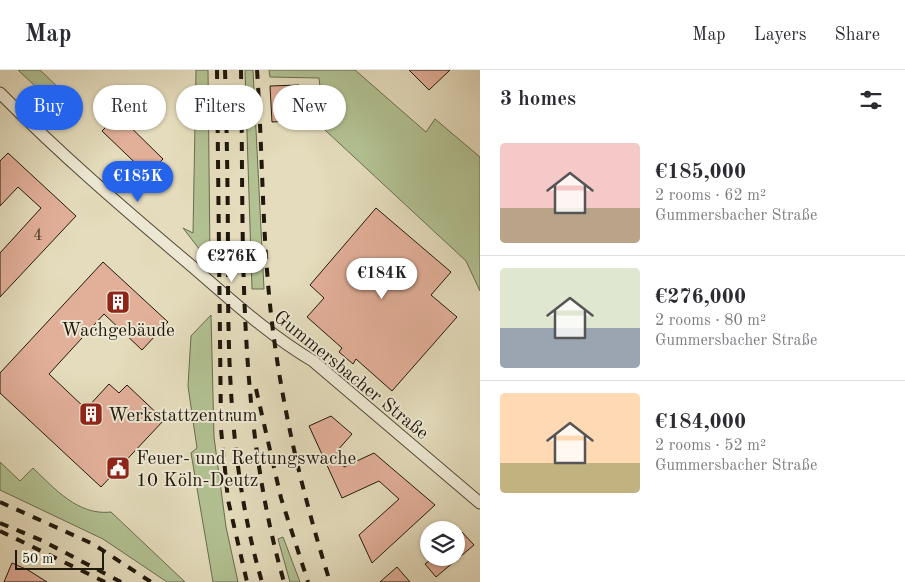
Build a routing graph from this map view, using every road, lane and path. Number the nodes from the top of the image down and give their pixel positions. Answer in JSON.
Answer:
{"nodes":[{"id":1,"x":0,"y":93,"type":"edge"},
{"id":2,"x":480,"y":503,"type":"edge"}],
"edges":[{"from":1,"to":2,"type":"street","name":"Gummersbacher Straße"}]}
